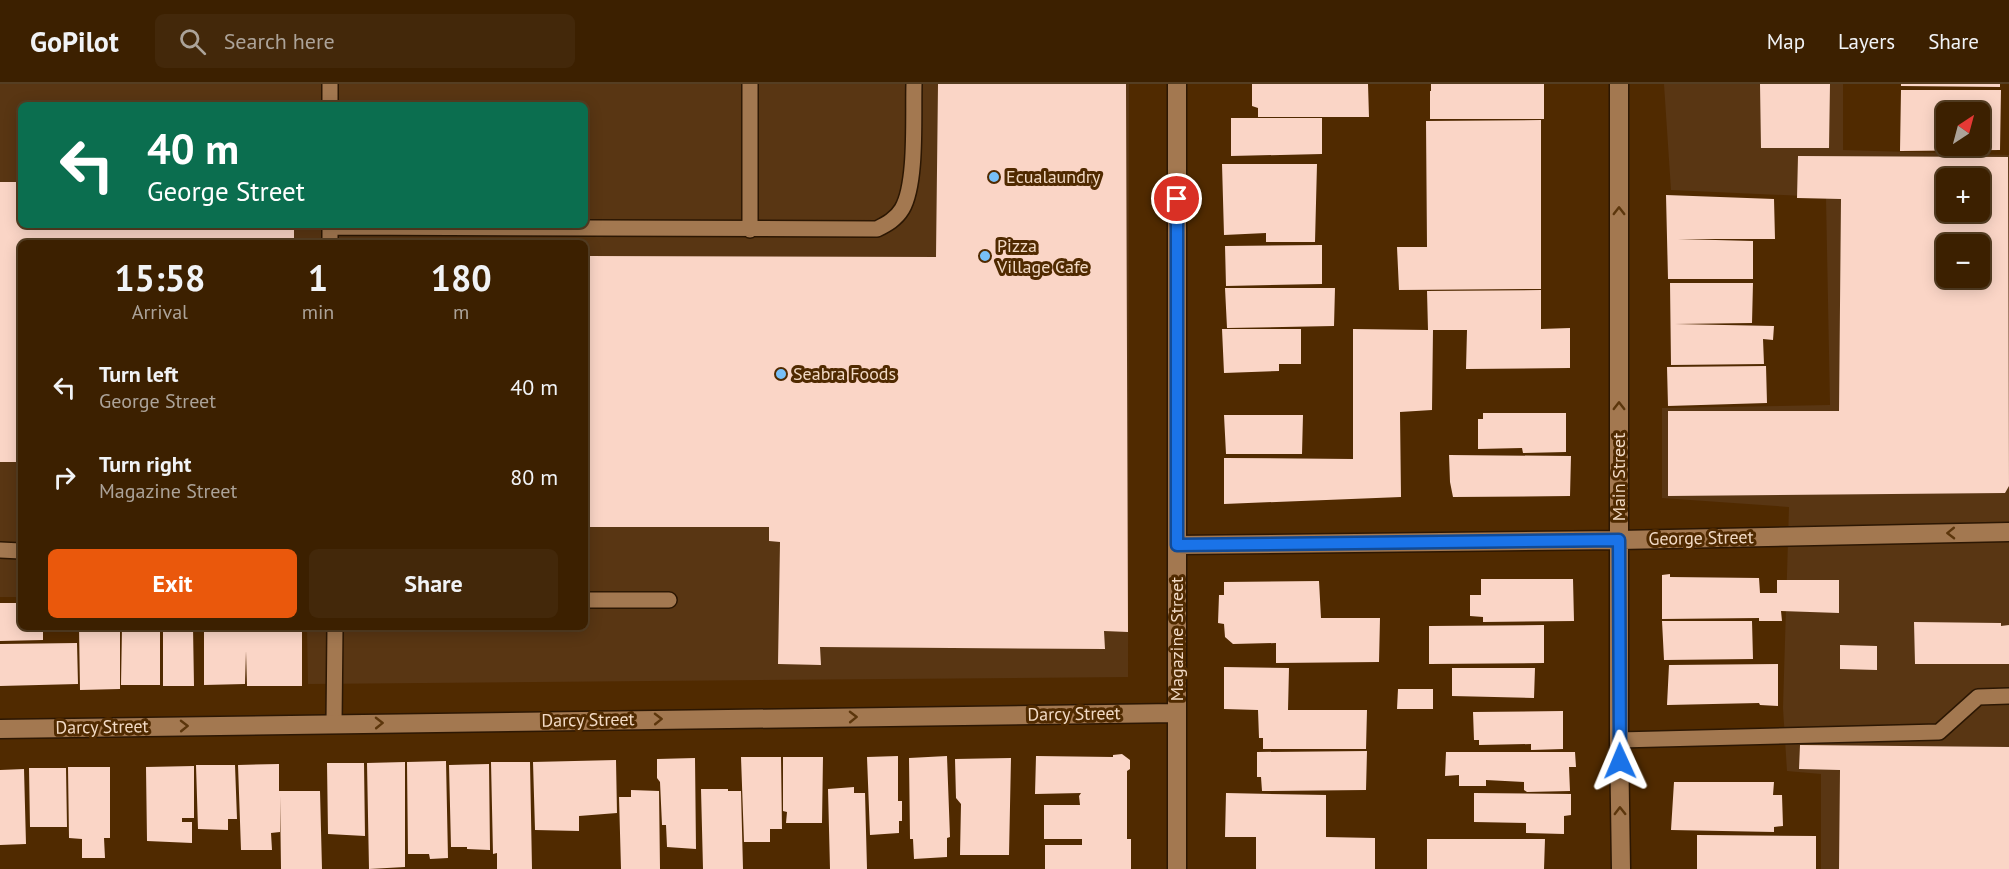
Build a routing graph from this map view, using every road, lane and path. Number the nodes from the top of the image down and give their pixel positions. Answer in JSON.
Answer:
{"nodes":[{"id":1,"x":330,"y":84,"type":"edge"},
{"id":2,"x":750,"y":84,"type":"edge"},
{"id":3,"x":914,"y":84,"type":"edge"},
{"id":4,"x":1177,"y":84,"type":"edge"},
{"id":5,"x":1619,"y":84,"type":"edge"},
{"id":6,"x":330,"y":102,"type":"edge"},
{"id":7,"x":540,"y":228,"type":"edge"},
{"id":8,"x":750,"y":230,"type":"junction"},
{"id":9,"x":2009,"y":531,"type":"edge"},
{"id":10,"x":1619,"y":540,"type":"junction"},
{"id":11,"x":1177,"y":545,"type":"junction"},
{"id":12,"x":0,"y":550,"type":"edge"},
{"id":13,"x":18,"y":551,"type":"edge"},
{"id":14,"x":588,"y":600,"type":"edge"},
{"id":15,"x":669,"y":600,"type":"dead end"},
{"id":16,"x":335,"y":630,"type":"edge"},
{"id":17,"x":2009,"y":696,"type":"edge"},
{"id":18,"x":1176,"y":713,"type":"junction"},
{"id":19,"x":334,"y":723,"type":"junction"},
{"id":20,"x":0,"y":729,"type":"edge"},
{"id":21,"x":1619,"y":740,"type":"junction"},
{"id":22,"x":1177,"y":869,"type":"edge"},
{"id":23,"x":1621,"y":869,"type":"edge"}],
"edges":[{"from":1,"to":6,"type":"lane"},
{"from":2,"to":8,"type":"lane"},
{"from":3,"to":8,"type":"lane"},
{"from":4,"to":11,"type":"street","name":"Magazine Street"},
{"from":10,"to":5,"type":"street","name":"Main Street","one_way":true},
{"from":7,"to":8,"type":"lane"},
{"from":9,"to":10,"type":"street","name":"George Street","one_way":true},
{"from":10,"to":11,"type":"street","name":"George Street"},
{"from":10,"to":21,"type":"street","name":"Main Street"},
{"from":11,"to":18,"type":"street","name":"Magazine Street"},
{"from":12,"to":13,"type":"lane"},
{"from":14,"to":15,"type":"lane"},
{"from":16,"to":19,"type":"lane"},
{"from":17,"to":21,"type":"lane"},
{"from":19,"to":18,"type":"street","name":"Darcy Street","one_way":true},
{"from":18,"to":22,"type":"street","name":"Magazine Street"},
{"from":20,"to":19,"type":"street","name":"Darcy Street","one_way":true},
{"from":23,"to":21,"type":"street","name":"Main Street","one_way":true}]}
